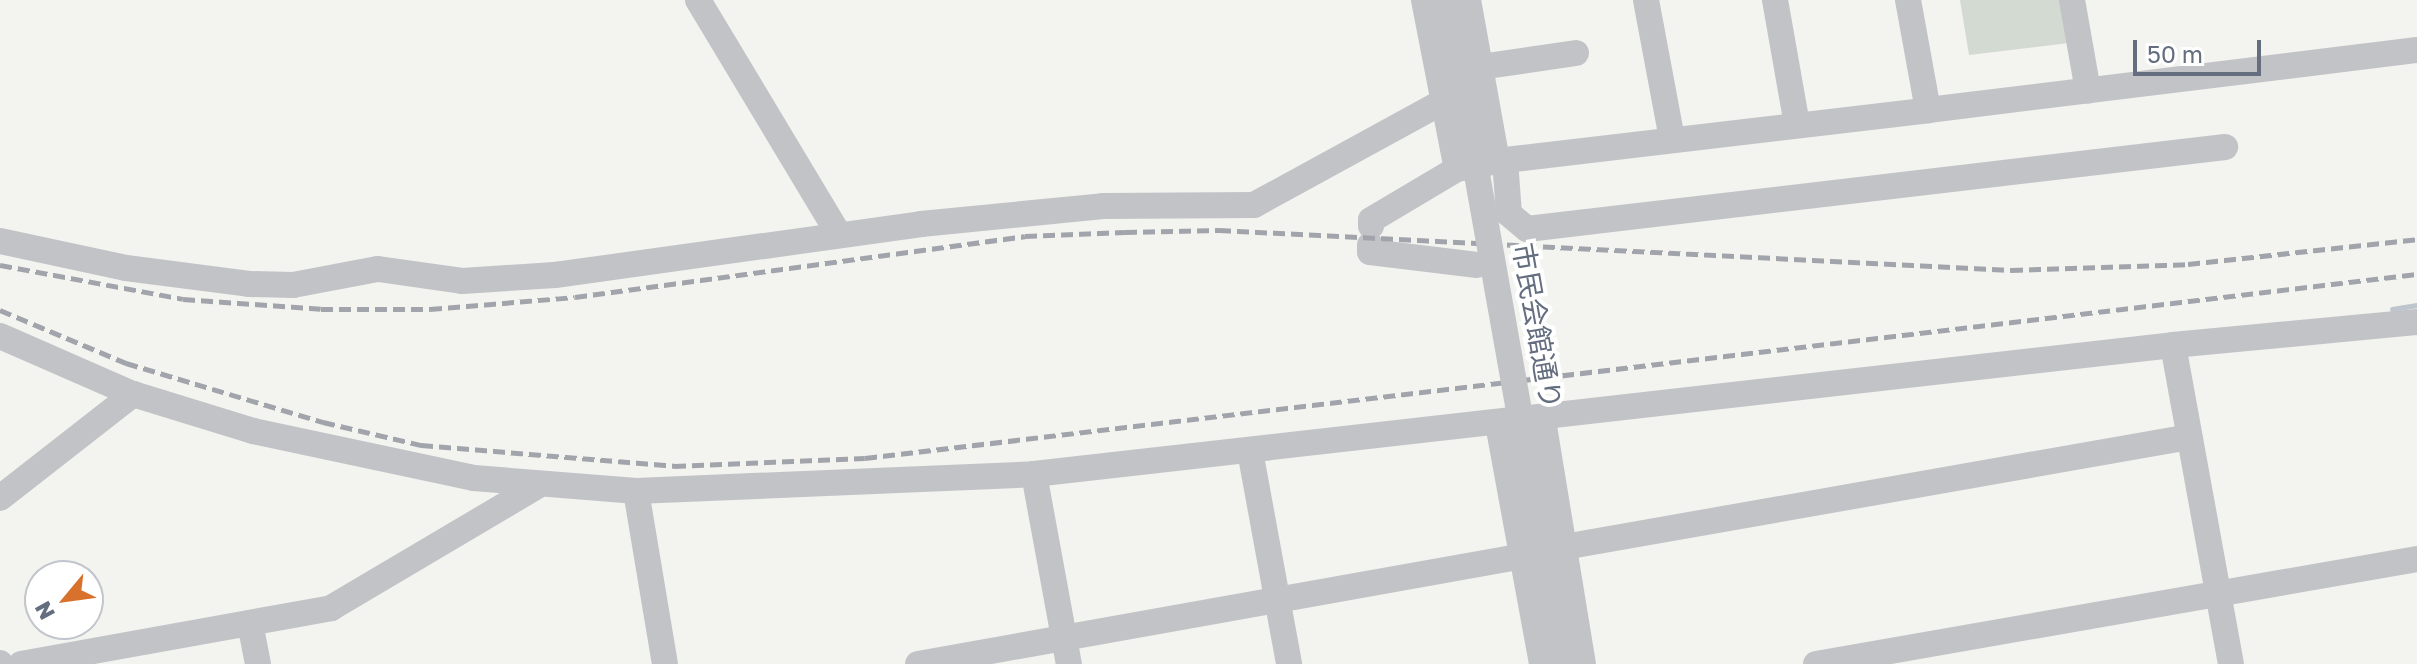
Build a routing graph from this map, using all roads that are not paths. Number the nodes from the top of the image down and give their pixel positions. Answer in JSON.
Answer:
{"nodes":[{"id":1,"x":698,"y":0,"type":"edge"},
{"id":2,"x":1424,"y":0,"type":"edge"},
{"id":3,"x":1446,"y":0,"type":"edge"},
{"id":4,"x":1468,"y":0,"type":"edge"},
{"id":5,"x":1646,"y":0,"type":"edge"},
{"id":6,"x":1775,"y":0,"type":"edge"},
{"id":7,"x":1908,"y":0,"type":"edge"},
{"id":8,"x":2072,"y":0,"type":"edge"},
{"id":9,"x":2417,"y":50,"type":"edge"},
{"id":10,"x":1576,"y":53,"type":"dead end"},
{"id":11,"x":1480,"y":67,"type":"junction"},
{"id":12,"x":2088,"y":91,"type":"junction"},
{"id":13,"x":1444,"y":101,"type":"junction"},
{"id":14,"x":1928,"y":110,"type":"junction"},
{"id":15,"x":1797,"y":125,"type":"junction"},
{"id":16,"x":1672,"y":139,"type":"junction"},
{"id":17,"x":2225,"y":147,"type":"dead end"},
{"id":18,"x":1501,"y":160,"type":"junction"},
{"id":19,"x":1457,"y":169,"type":"junction"},
{"id":20,"x":839,"y":235,"type":"junction"},
{"id":21,"x":0,"y":241,"type":"edge"},
{"id":22,"x":1477,"y":265,"type":"dead end"},
{"id":23,"x":2417,"y":322,"type":"edge"},
{"id":24,"x":0,"y":336,"type":"edge"},
{"id":25,"x":2173,"y":345,"type":"junction"},
{"id":26,"x":133,"y":394,"type":"junction"},
{"id":27,"x":1543,"y":420,"type":"junction"},
{"id":28,"x":1498,"y":424,"type":"junction"},
{"id":29,"x":2189,"y":437,"type":"junction"},
{"id":30,"x":1250,"y":451,"type":"junction"},
{"id":31,"x":1034,"y":474,"type":"junction"},
{"id":32,"x":537,"y":486,"type":"junction"},
{"id":33,"x":636,"y":491,"type":"junction"},
{"id":34,"x":0,"y":498,"type":"edge"},
{"id":35,"x":1564,"y":547,"type":"junction"},
{"id":36,"x":1523,"y":556,"type":"junction"},
{"id":37,"x":2417,"y":559,"type":"edge"},
{"id":38,"x":2219,"y":595,"type":"junction"},
{"id":39,"x":1277,"y":597,"type":"junction"},
{"id":40,"x":250,"y":623,"type":"junction"},
{"id":41,"x":1067,"y":651,"type":"edge"},
{"id":42,"x":21,"y":664,"type":"edge"},
{"id":43,"x":258,"y":664,"type":"edge"},
{"id":44,"x":665,"y":664,"type":"edge"},
{"id":45,"x":918,"y":664,"type":"edge"},
{"id":46,"x":1289,"y":664,"type":"edge"},
{"id":47,"x":1542,"y":664,"type":"edge"},
{"id":48,"x":1564,"y":664,"type":"edge"},
{"id":49,"x":1583,"y":664,"type":"edge"},
{"id":50,"x":1816,"y":664,"type":"edge"},
{"id":51,"x":2231,"y":664,"type":"edge"}],
"edges":[{"from":1,"to":20,"type":"street"},
{"from":2,"to":13,"type":"street"},
{"from":3,"to":48,"type":"street","name":"市民会館通り","bridge":true},
{"from":4,"to":11,"type":"street"},
{"from":5,"to":16,"type":"street"},
{"from":6,"to":15,"type":"street"},
{"from":7,"to":14,"type":"street"},
{"from":8,"to":12,"type":"street"},
{"from":9,"to":12,"type":"street"},
{"from":10,"to":11,"type":"street"},
{"from":11,"to":18,"type":"street"},
{"from":12,"to":14,"type":"street"},
{"from":13,"to":19,"type":"street"},
{"from":13,"to":20,"type":"street"},
{"from":14,"to":15,"type":"street"},
{"from":15,"to":16,"type":"street"},
{"from":16,"to":18,"type":"street"},
{"from":17,"to":18,"type":"street"},
{"from":18,"to":19,"type":"street"},
{"from":19,"to":22,"type":"street"},
{"from":20,"to":21,"type":"street"},
{"from":23,"to":25,"type":"street"},
{"from":24,"to":26,"type":"street"},
{"from":25,"to":27,"type":"street"},
{"from":25,"to":29,"type":"street"},
{"from":26,"to":32,"type":"street"},
{"from":26,"to":34,"type":"street"},
{"from":27,"to":28,"type":"street"},
{"from":27,"to":35,"type":"street"},
{"from":28,"to":30,"type":"street"},
{"from":28,"to":36,"type":"street"},
{"from":29,"to":35,"type":"street"},
{"from":29,"to":38,"type":"street"},
{"from":30,"to":31,"type":"street"},
{"from":30,"to":39,"type":"street"},
{"from":31,"to":33,"type":"street"},
{"from":31,"to":41,"type":"street"},
{"from":32,"to":33,"type":"street"},
{"from":32,"to":40,"type":"street"},
{"from":33,"to":44,"type":"street"},
{"from":35,"to":49,"type":"street"},
{"from":36,"to":39,"type":"street"},
{"from":36,"to":47,"type":"street"},
{"from":37,"to":38,"type":"street"},
{"from":38,"to":50,"type":"street"},
{"from":38,"to":51,"type":"street"},
{"from":39,"to":41,"type":"street"},
{"from":39,"to":46,"type":"street"},
{"from":40,"to":42,"type":"street"},
{"from":40,"to":43,"type":"street"},
{"from":41,"to":45,"type":"street"}]}
